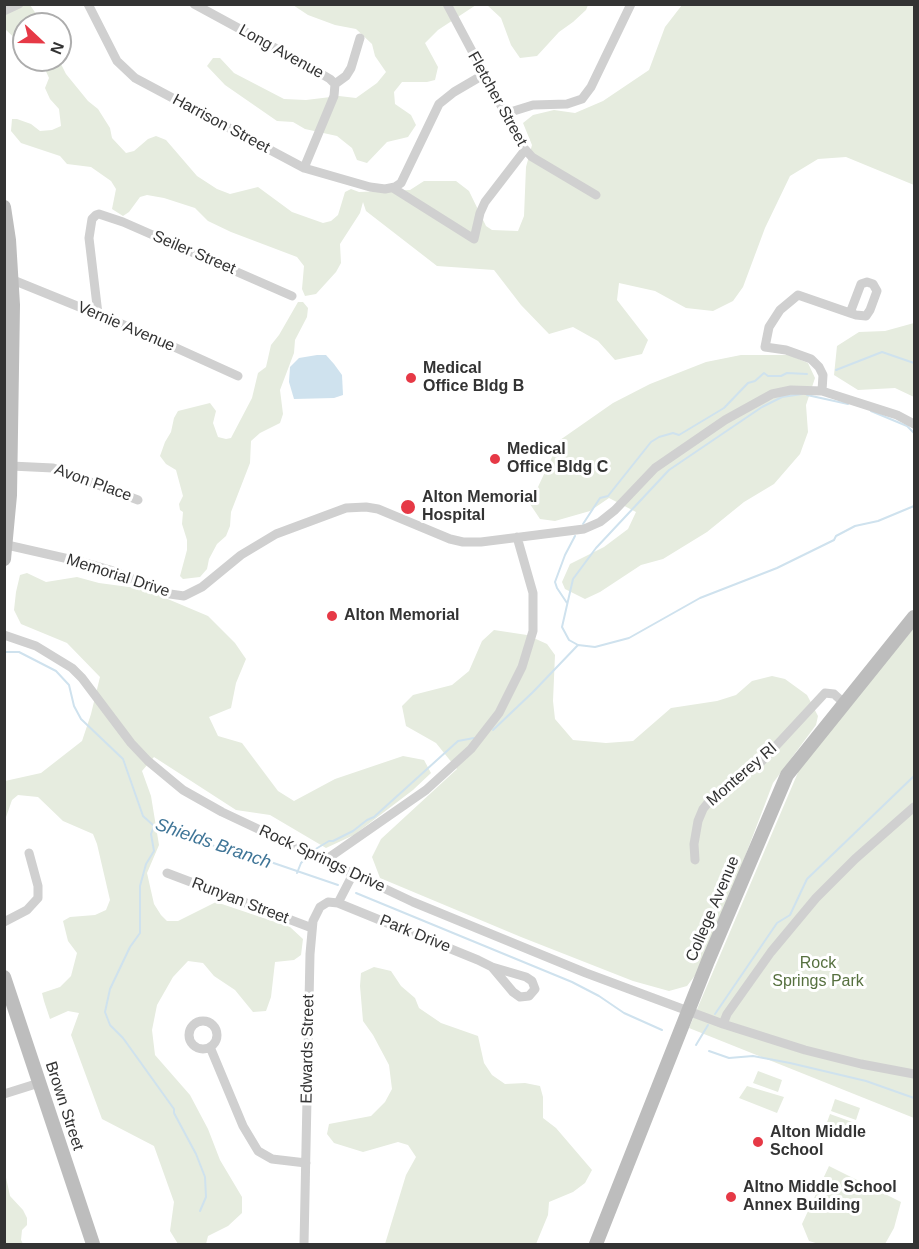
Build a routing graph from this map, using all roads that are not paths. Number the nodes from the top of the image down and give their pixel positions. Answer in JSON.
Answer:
{"nodes":[{"id":1,"x":19,"y":4,"type":"edge"},
{"id":2,"x":88,"y":4,"type":"edge"},
{"id":3,"x":194,"y":4,"type":"edge"},
{"id":4,"x":447,"y":4,"type":"edge"},
{"id":5,"x":630,"y":4,"type":"edge"},
{"id":6,"x":4,"y":11,"type":"edge"},
{"id":7,"x":360,"y":38,"type":"dead end"},
{"id":8,"x":483,"y":75,"type":"junction"},
{"id":9,"x":335,"y":84,"type":"junction"},
{"id":10,"x":504,"y":114,"type":"junction"},
{"id":11,"x":525,"y":150,"type":"junction"},
{"id":12,"x":304,"y":168,"type":"junction"},
{"id":13,"x":393,"y":188,"type":"junction"},
{"id":14,"x":596,"y":195,"type":"dead end"},
{"id":15,"x":4,"y":207,"type":"edge"},
{"id":16,"x":13,"y":280,"type":"junction"},
{"id":17,"x":292,"y":296,"type":"dead end"},
{"id":18,"x":9,"y":305,"type":"edge"},
{"id":19,"x":850,"y":313,"type":"dead end"},
{"id":20,"x":98,"y":314,"type":"junction"},
{"id":21,"x":238,"y":376,"type":"dead end"},
{"id":22,"x":822,"y":391,"type":"junction"},
{"id":23,"x":8,"y":392,"type":"edge"},
{"id":24,"x":915,"y":424,"type":"edge"},
{"id":25,"x":11,"y":466,"type":"junction"},
{"id":26,"x":138,"y":500,"type":"dead end"},
{"id":27,"x":517,"y":537,"type":"junction"},
{"id":28,"x":6,"y":552,"type":"edge"},
{"id":29,"x":915,"y":617,"type":"edge"},
{"id":30,"x":4,"y":635,"type":"edge"},
{"id":31,"x":845,"y":704,"type":"junction"},
{"id":32,"x":915,"y":807,"type":"edge"},
{"id":33,"x":29,"y":853,"type":"dead end"},
{"id":34,"x":695,"y":860,"type":"dead end"},
{"id":35,"x":324,"y":861,"type":"junction"},
{"id":36,"x":167,"y":873,"type":"dead end"},
{"id":37,"x":353,"y":874,"type":"junction"},
{"id":38,"x":338,"y":903,"type":"junction"},
{"id":39,"x":4,"y":922,"type":"edge"},
{"id":40,"x":312,"y":928,"type":"junction"},
{"id":41,"x":492,"y":966,"type":"dead end"},
{"id":42,"x":6,"y":985,"type":"edge"},
{"id":43,"x":689,"y":1011,"type":"junction"},
{"id":44,"x":723,"y":1024,"type":"junction"},
{"id":45,"x":210,"y":1047,"type":"dead end"},
{"id":46,"x":915,"y":1074,"type":"edge"},
{"id":47,"x":39,"y":1083,"type":"junction"},
{"id":48,"x":4,"y":1094,"type":"edge"},
{"id":49,"x":306,"y":1163,"type":"junction"},
{"id":50,"x":93,"y":1245,"type":"edge"},
{"id":51,"x":303,"y":1245,"type":"edge"},
{"id":52,"x":596,"y":1245,"type":"edge"}],
"edges":[{"from":1,"to":6,"type":"street"},
{"from":2,"to":12,"type":"street","name":"Harrison Street"},
{"from":3,"to":9,"type":"street","name":"Long Avenue"},
{"from":4,"to":8,"type":"street","name":"Fletcher Street"},
{"from":5,"to":10,"type":"street"},
{"from":7,"to":9,"type":"street"},
{"from":8,"to":10,"type":"street","name":"Fletcher Street"},
{"from":8,"to":13,"type":"street"},
{"from":9,"to":12,"type":"street"},
{"from":10,"to":11,"type":"street","name":"Fletcher Street"},
{"from":11,"to":13,"type":"street"},
{"from":11,"to":14,"type":"street","name":"Fletcher Street"},
{"from":12,"to":13,"type":"street","name":"Harrison Street"},
{"from":15,"to":16,"type":"main road"},
{"from":16,"to":18,"type":"main road"},
{"from":16,"to":20,"type":"street","name":"Vernie Avenue"},
{"from":17,"to":20,"type":"street","name":"Seiler Street"},
{"from":18,"to":23,"type":"main road"},
{"from":19,"to":22,"type":"street"},
{"from":20,"to":21,"type":"street","name":"Vernie Avenue"},
{"from":22,"to":24,"type":"street"},
{"from":22,"to":27,"type":"street"},
{"from":23,"to":25,"type":"main road"},
{"from":25,"to":26,"type":"street","name":"Avon Place"},
{"from":25,"to":28,"type":"main road"},
{"from":27,"to":28,"type":"street","name":"Memorial Drive"},
{"from":27,"to":35,"type":"street"},
{"from":29,"to":31,"type":"main road","name":"College Avenue"},
{"from":30,"to":35,"type":"street","name":"Rock Springs Drive"},
{"from":31,"to":34,"type":"street","name":"Monterey Rl"},
{"from":31,"to":43,"type":"main road","name":"College Avenue"},
{"from":32,"to":44,"type":"street"},
{"from":33,"to":39,"type":"street"},
{"from":35,"to":37,"type":"street","name":"Rock Springs Drive"},
{"from":36,"to":40,"type":"street","name":"Runyan Street"},
{"from":37,"to":38,"type":"street"},
{"from":37,"to":43,"type":"street","name":"Rock Springs Drive"},
{"from":38,"to":40,"type":"street","name":"Edwards Street"},
{"from":38,"to":41,"type":"street","name":"Park Drive"},
{"from":40,"to":49,"type":"street","name":"Edwards Street"},
{"from":42,"to":47,"type":"main road","name":"Brown Street"},
{"from":43,"to":44,"type":"street","name":"Rock Springs Drive"},
{"from":43,"to":52,"type":"main road","name":"College Avenue"},
{"from":44,"to":46,"type":"street","name":"Rock Springs Drive"},
{"from":45,"to":49,"type":"street"},
{"from":47,"to":48,"type":"street"},
{"from":47,"to":50,"type":"main road","name":"Brown Street"},
{"from":49,"to":51,"type":"street","name":"Edwards Street"}]}
